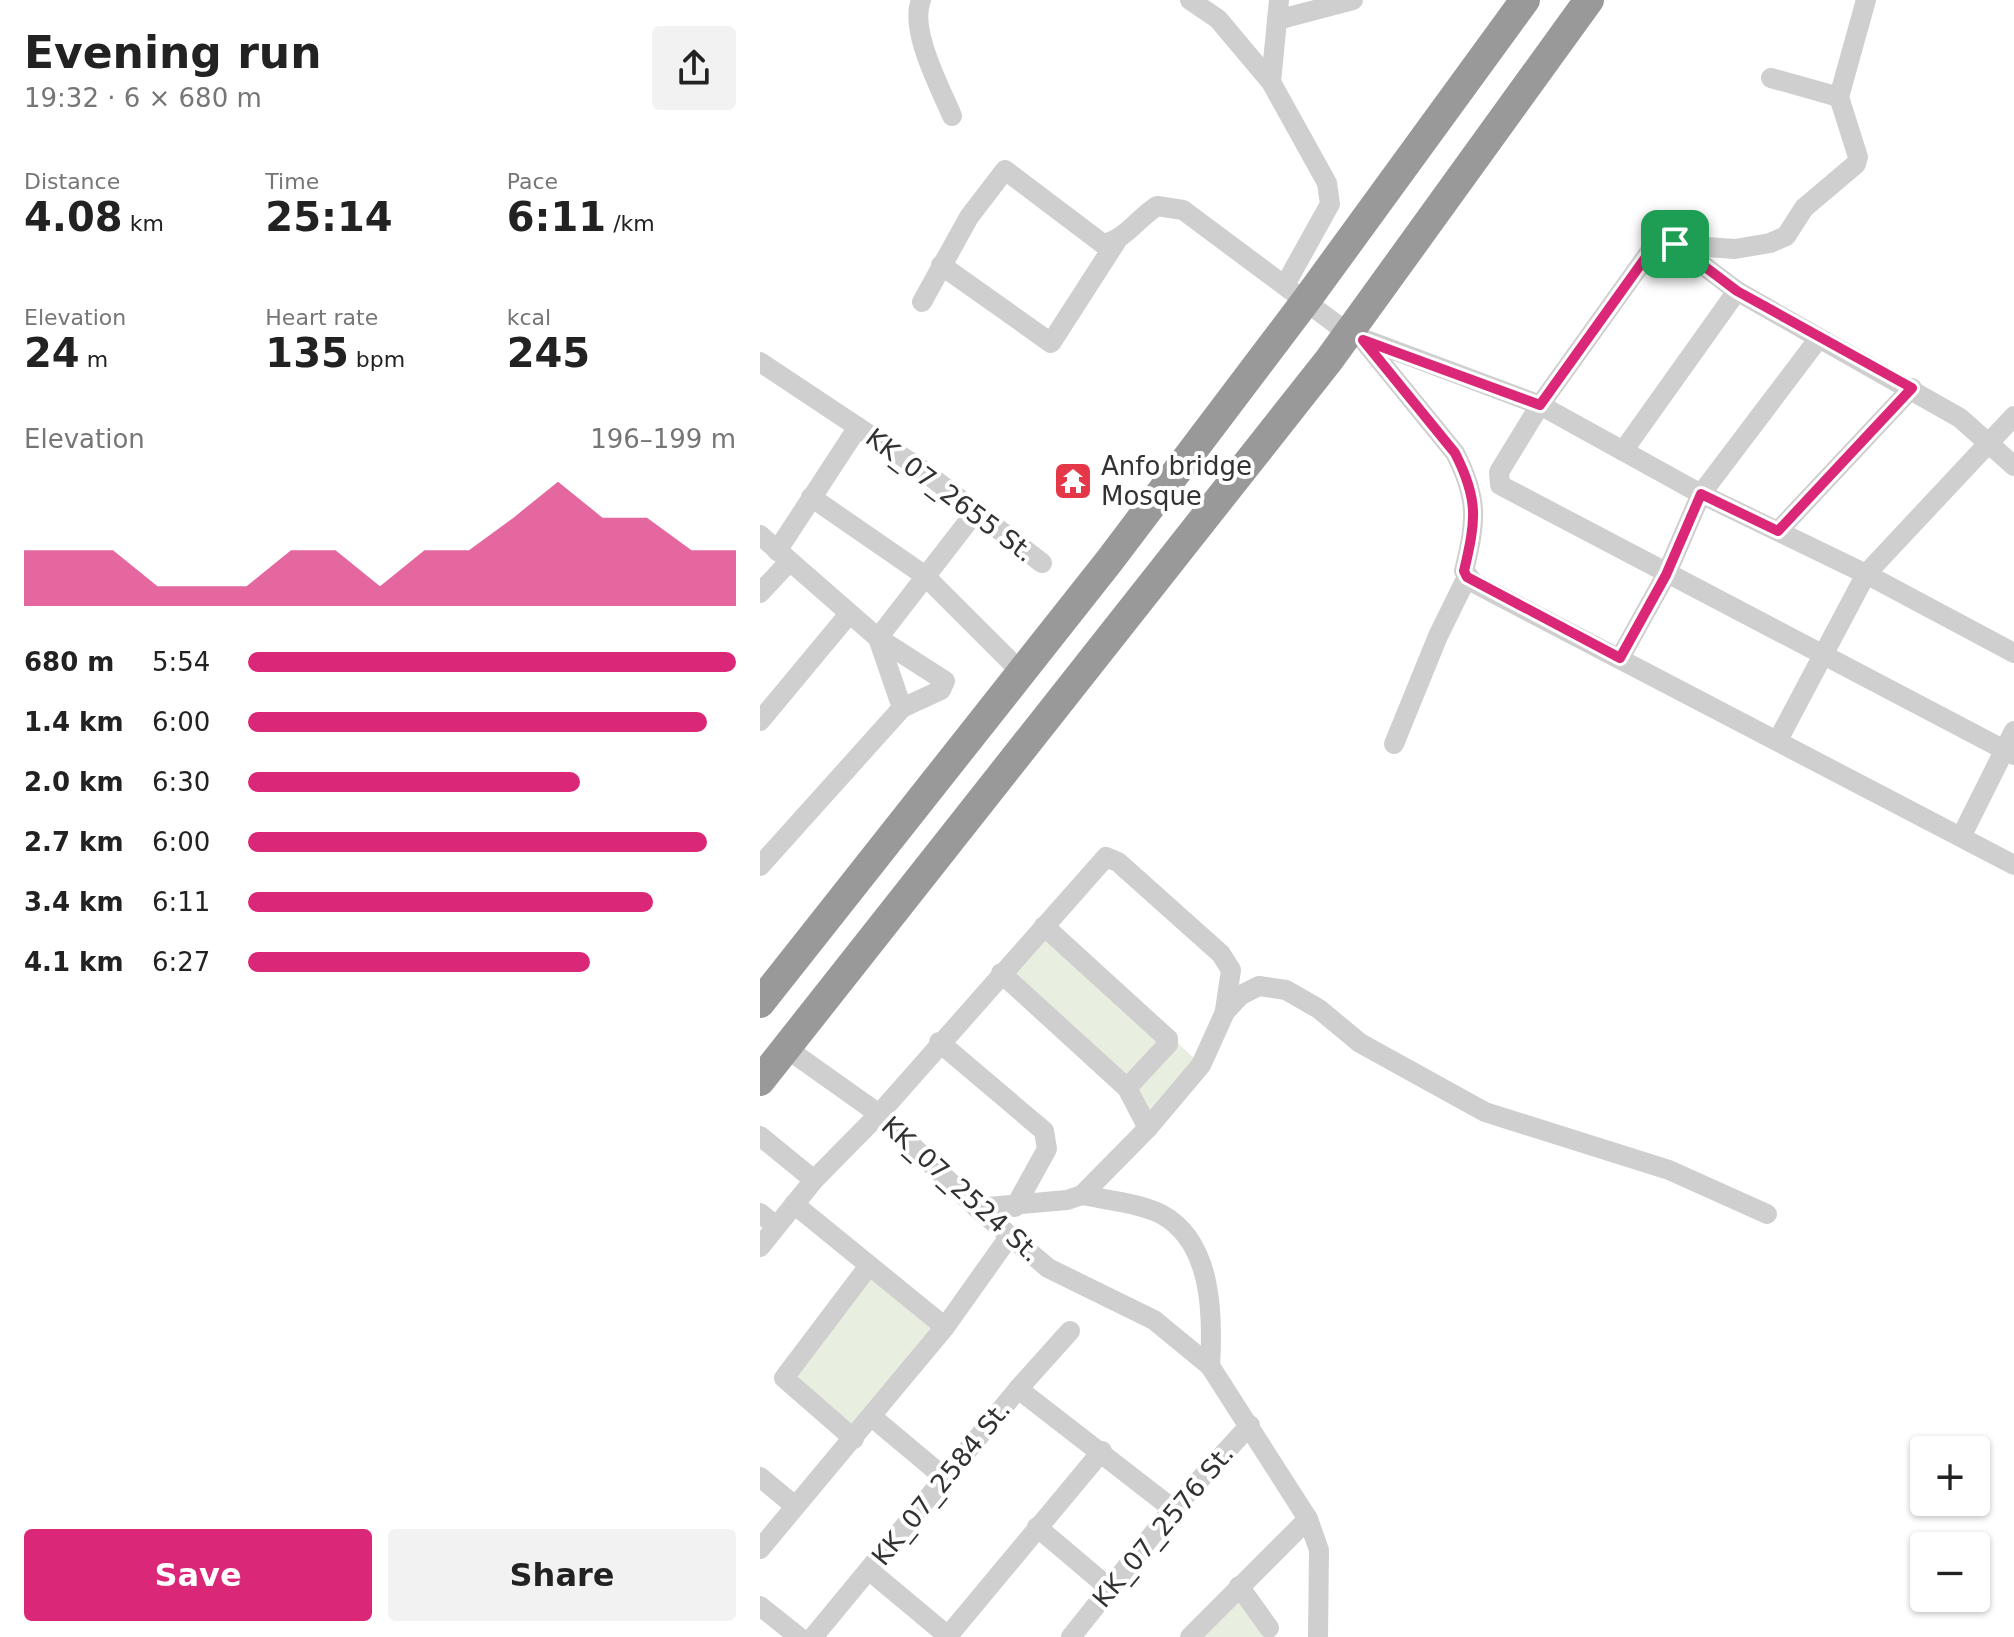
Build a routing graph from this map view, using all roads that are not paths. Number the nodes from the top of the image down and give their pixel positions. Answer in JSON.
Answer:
{"nodes":[{"id":1,"x":921,"y":0,"type":"edge"},
{"id":2,"x":1190,"y":0,"type":"edge"},
{"id":3,"x":1353,"y":0,"type":"edge"},
{"id":4,"x":1525,"y":0,"type":"edge"},
{"id":5,"x":1589,"y":0,"type":"edge"},
{"id":6,"x":1866,"y":0,"type":"edge"},
{"id":7,"x":1278,"y":10,"type":"edge"},
{"id":8,"x":1771,"y":78,"type":"dead end"},
{"id":9,"x":1271,"y":82,"type":"junction"},
{"id":10,"x":1839,"y":97,"type":"junction"},
{"id":11,"x":952,"y":116,"type":"dead end"},
{"id":12,"x":1116,"y":242,"type":"junction"},
{"id":13,"x":1675,"y":244,"type":"junction"},
{"id":14,"x":941,"y":265,"type":"junction"},
{"id":15,"x":1737,"y":291,"type":"junction"},
{"id":16,"x":1295,"y":294,"type":"junction"},
{"id":17,"x":922,"y":302,"type":"dead end"},
{"id":18,"x":1356,"y":336,"type":"junction"},
{"id":19,"x":1819,"y":338,"type":"junction"},
{"id":20,"x":760,"y":363,"type":"edge"},
{"id":21,"x":1912,"y":388,"type":"junction"},
{"id":22,"x":1540,"y":405,"type":"junction"},
{"id":23,"x":2014,"y":416,"type":"edge"},
{"id":24,"x":858,"y":427,"type":"junction"},
{"id":25,"x":1989,"y":442,"type":"junction"},
{"id":26,"x":1623,"y":451,"type":"junction"},
{"id":27,"x":2014,"y":466,"type":"edge"},
{"id":28,"x":1701,"y":494,"type":"junction"},
{"id":29,"x":811,"y":497,"type":"junction"},
{"id":30,"x":977,"y":510,"type":"junction"},
{"id":31,"x":1778,"y":531,"type":"junction"},
{"id":32,"x":760,"y":535,"type":"edge"},
{"id":33,"x":783,"y":556,"type":"junction"},
{"id":34,"x":1042,"y":563,"type":"dead end"},
{"id":35,"x":1866,"y":574,"type":"junction"},
{"id":36,"x":924,"y":575,"type":"junction"},
{"id":37,"x":1666,"y":575,"type":"junction"},
{"id":38,"x":1467,"y":577,"type":"junction"},
{"id":39,"x":760,"y":593,"type":"edge"},
{"id":40,"x":849,"y":614,"type":"junction"},
{"id":41,"x":878,"y":638,"type":"junction"},
{"id":42,"x":2014,"y":653,"type":"edge"},
{"id":43,"x":1820,"y":655,"type":"junction"},
{"id":44,"x":1620,"y":658,"type":"junction"},
{"id":45,"x":1020,"y":671,"type":"junction"},
{"id":46,"x":902,"y":708,"type":"junction"},
{"id":47,"x":760,"y":721,"type":"edge"},
{"id":48,"x":1778,"y":740,"type":"junction"},
{"id":49,"x":1394,"y":744,"type":"dead end"},
{"id":50,"x":2011,"y":745,"type":"edge"},
{"id":51,"x":1962,"y":835,"type":"junction"},
{"id":52,"x":2014,"y":865,"type":"edge"},
{"id":53,"x":760,"y":866,"type":"edge"},
{"id":54,"x":1044,"y":926,"type":"junction"},
{"id":55,"x":1001,"y":973,"type":"junction"},
{"id":56,"x":760,"y":1003,"type":"edge"},
{"id":57,"x":1225,"y":1012,"type":"junction"},
{"id":58,"x":939,"y":1042,"type":"junction"},
{"id":59,"x":769,"y":1065,"type":"edge"},
{"id":60,"x":1127,"y":1088,"type":"junction"},
{"id":61,"x":879,"y":1114,"type":"junction"},
{"id":62,"x":1148,"y":1128,"type":"junction"},
{"id":63,"x":760,"y":1136,"type":"edge"},
{"id":64,"x":814,"y":1180,"type":"junction"},
{"id":65,"x":1082,"y":1195,"type":"junction"},
{"id":66,"x":794,"y":1204,"type":"junction"},
{"id":67,"x":1015,"y":1207,"type":"junction"},
{"id":68,"x":977,"y":1208,"type":"junction"},
{"id":69,"x":1767,"y":1214,"type":"dead end"},
{"id":70,"x":768,"y":1220,"type":"edge"},
{"id":71,"x":1009,"y":1237,"type":"junction"},
{"id":72,"x":760,"y":1247,"type":"edge"},
{"id":73,"x":868,"y":1267,"type":"junction"},
{"id":74,"x":945,"y":1327,"type":"junction"},
{"id":75,"x":1070,"y":1331,"type":"dead end"},
{"id":76,"x":1210,"y":1366,"type":"junction"},
{"id":77,"x":1018,"y":1389,"type":"junction"},
{"id":78,"x":872,"y":1417,"type":"junction"},
{"id":79,"x":1250,"y":1425,"type":"junction"},
{"id":80,"x":854,"y":1439,"type":"junction"},
{"id":81,"x":1102,"y":1451,"type":"junction"},
{"id":82,"x":760,"y":1477,"type":"edge"},
{"id":83,"x":945,"y":1478,"type":"junction"},
{"id":84,"x":795,"y":1506,"type":"junction"},
{"id":85,"x":1173,"y":1509,"type":"junction"},
{"id":86,"x":1308,"y":1519,"type":"junction"},
{"id":87,"x":1037,"y":1527,"type":"junction"},
{"id":88,"x":760,"y":1549,"type":"edge"},
{"id":89,"x":870,"y":1571,"type":"junction"},
{"id":90,"x":1239,"y":1586,"type":"junction"},
{"id":91,"x":1108,"y":1587,"type":"junction"},
{"id":92,"x":760,"y":1606,"type":"edge"},
{"id":93,"x":1269,"y":1628,"type":"dead end"},
{"id":94,"x":1079,"y":1634,"type":"edge"},
{"id":95,"x":799,"y":1637,"type":"edge"},
{"id":96,"x":813,"y":1637,"type":"edge"},
{"id":97,"x":949,"y":1637,"type":"edge"},
{"id":98,"x":1190,"y":1637,"type":"edge"},
{"id":99,"x":1318,"y":1637,"type":"edge"}],
"edges":[{"from":1,"to":11,"type":"street"},
{"from":2,"to":9,"type":"street"},
{"from":3,"to":7,"type":"street"},
{"from":4,"to":16,"type":"highway"},
{"from":5,"to":18,"type":"highway"},
{"from":6,"to":10,"type":"street"},
{"from":7,"to":9,"type":"street"},
{"from":8,"to":10,"type":"street"},
{"from":9,"to":16,"type":"street"},
{"from":10,"to":13,"type":"street"},
{"from":12,"to":14,"type":"street"},
{"from":12,"to":14,"type":"street"},
{"from":12,"to":16,"type":"street"},
{"from":13,"to":15,"type":"street"},
{"from":13,"to":22,"type":"street"},
{"from":14,"to":17,"type":"street"},
{"from":15,"to":19,"type":"street"},
{"from":15,"to":26,"type":"street"},
{"from":16,"to":18,"type":"street"},
{"from":16,"to":45,"type":"highway"},
{"from":18,"to":22,"type":"street"},
{"from":18,"to":38,"type":"street"},
{"from":18,"to":59,"type":"highway"},
{"from":19,"to":21,"type":"street"},
{"from":19,"to":28,"type":"street"},
{"from":20,"to":24,"type":"street","name":"KK_07_2655 St."},
{"from":21,"to":25,"type":"street"},
{"from":21,"to":31,"type":"street"},
{"from":22,"to":26,"type":"street"},
{"from":22,"to":37,"type":"street"},
{"from":23,"to":25,"type":"street"},
{"from":24,"to":29,"type":"street"},
{"from":24,"to":30,"type":"street","name":"KK_07_2655 St."},
{"from":25,"to":27,"type":"street"},
{"from":25,"to":35,"type":"street"},
{"from":26,"to":28,"type":"street"},
{"from":28,"to":31,"type":"street"},
{"from":28,"to":37,"type":"street"},
{"from":29,"to":33,"type":"street"},
{"from":29,"to":36,"type":"street"},
{"from":30,"to":34,"type":"street","name":"KK_07_2655 St."},
{"from":30,"to":36,"type":"street"},
{"from":31,"to":35,"type":"street"},
{"from":32,"to":33,"type":"street"},
{"from":33,"to":39,"type":"street"},
{"from":33,"to":40,"type":"street"},
{"from":35,"to":42,"type":"street"},
{"from":35,"to":43,"type":"street"},
{"from":36,"to":41,"type":"street"},
{"from":36,"to":45,"type":"street"},
{"from":37,"to":43,"type":"street"},
{"from":37,"to":44,"type":"street"},
{"from":38,"to":44,"type":"street"},
{"from":38,"to":49,"type":"street"},
{"from":40,"to":41,"type":"street"},
{"from":40,"to":47,"type":"street"},
{"from":41,"to":46,"type":"street"},
{"from":41,"to":46,"type":"street"},
{"from":43,"to":48,"type":"street"},
{"from":43,"to":50,"type":"street"},
{"from":44,"to":48,"type":"street"},
{"from":45,"to":56,"type":"highway"},
{"from":46,"to":53,"type":"street"},
{"from":48,"to":51,"type":"street"},
{"from":50,"to":51,"type":"street"},
{"from":51,"to":52,"type":"street"},
{"from":54,"to":55,"type":"street"},
{"from":54,"to":57,"type":"street"},
{"from":54,"to":60,"type":"street"},
{"from":55,"to":58,"type":"street"},
{"from":55,"to":60,"type":"street"},
{"from":57,"to":62,"type":"street"},
{"from":57,"to":69,"type":"street"},
{"from":58,"to":61,"type":"street"},
{"from":58,"to":67,"type":"street"},
{"from":59,"to":61,"type":"street","name":"KK_07_2524 St."},
{"from":60,"to":62,"type":"street"},
{"from":61,"to":64,"type":"street"},
{"from":61,"to":68,"type":"street","name":"KK_07_2524 St."},
{"from":62,"to":65,"type":"street"},
{"from":63,"to":64,"type":"street"},
{"from":64,"to":66,"type":"street"},
{"from":65,"to":67,"type":"street"},
{"from":65,"to":76,"type":"street"},
{"from":66,"to":70,"type":"street"},
{"from":66,"to":73,"type":"street"},
{"from":67,"to":68,"type":"street"},
{"from":68,"to":71,"type":"street","name":"KK_07_2524 St."},
{"from":70,"to":72,"type":"street"},
{"from":71,"to":74,"type":"street"},
{"from":71,"to":76,"type":"street","name":"KK_07_2524 St."},
{"from":73,"to":74,"type":"street"},
{"from":73,"to":80,"type":"street"},
{"from":74,"to":78,"type":"street"},
{"from":75,"to":77,"type":"street","name":"KK_07_2584 St."},
{"from":76,"to":79,"type":"street","name":"KK_07_2524 St."},
{"from":77,"to":81,"type":"street"},
{"from":77,"to":83,"type":"street","name":"KK_07_2584 St."},
{"from":78,"to":80,"type":"street"},
{"from":78,"to":83,"type":"street"},
{"from":79,"to":85,"type":"street","name":"KK_07_2576 St."},
{"from":79,"to":86,"type":"street","name":"KK_07_2524 St."},
{"from":80,"to":84,"type":"street"},
{"from":81,"to":85,"type":"street"},
{"from":81,"to":87,"type":"street"},
{"from":82,"to":84,"type":"street"},
{"from":83,"to":89,"type":"street","name":"KK_07_2584 St."},
{"from":84,"to":88,"type":"street"},
{"from":85,"to":91,"type":"street","name":"KK_07_2576 St."},
{"from":86,"to":90,"type":"street"},
{"from":86,"to":99,"type":"street","name":"KK_07_2524 St."},
{"from":87,"to":91,"type":"street"},
{"from":87,"to":97,"type":"street"},
{"from":89,"to":96,"type":"street","name":"KK_07_2584 St."},
{"from":89,"to":97,"type":"street"},
{"from":90,"to":93,"type":"street"},
{"from":90,"to":98,"type":"street"},
{"from":91,"to":94,"type":"street","name":"KK_07_2576 St."},
{"from":92,"to":95,"type":"street"}]}
